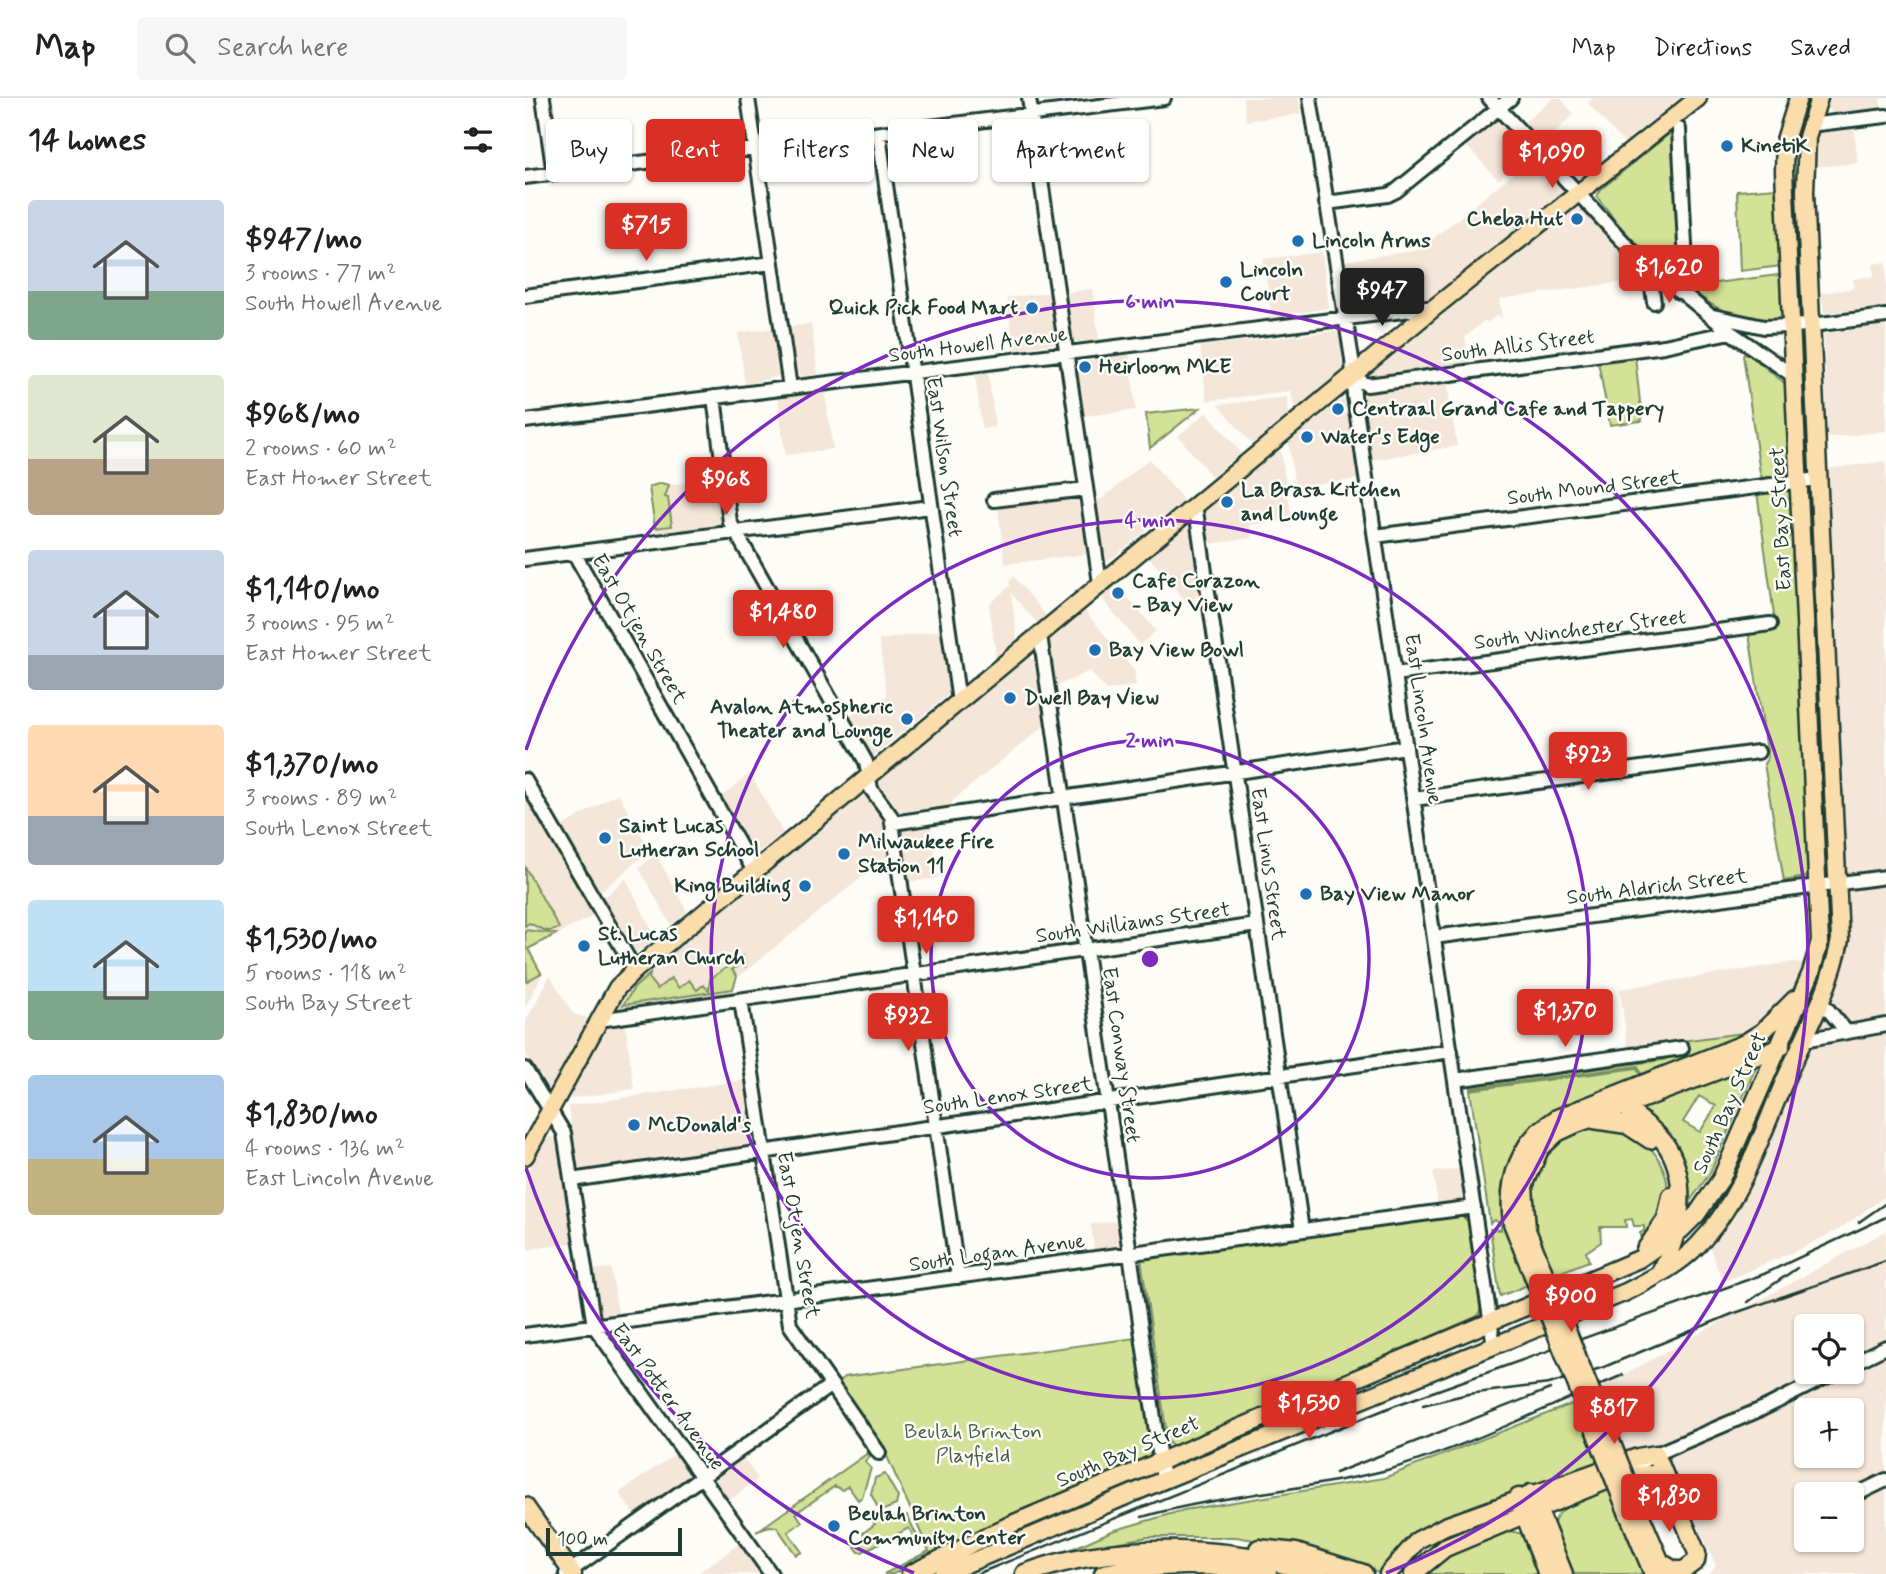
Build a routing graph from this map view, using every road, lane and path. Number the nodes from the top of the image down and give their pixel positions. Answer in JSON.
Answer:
{"nodes":[{"id":1,"x":543,"y":98,"type":"edge"},
{"id":2,"x":748,"y":98,"type":"edge"},
{"id":3,"x":1029,"y":98,"type":"edge"},
{"id":4,"x":1164,"y":98,"type":"edge"},
{"id":5,"x":1310,"y":98,"type":"edge"},
{"id":6,"x":1489,"y":98,"type":"edge"},
{"id":7,"x":1511,"y":98,"type":"edge"},
{"id":8,"x":1698,"y":98,"type":"edge"},
{"id":9,"x":1798,"y":98,"type":"edge"},
{"id":10,"x":1819,"y":98,"type":"edge"},
{"id":11,"x":1498,"y":108,"type":"junction"},
{"id":12,"x":1031,"y":115,"type":"junction"},
{"id":13,"x":1886,"y":116,"type":"edge"},
{"id":14,"x":546,"y":119,"type":"edge"},
{"id":15,"x":1809,"y":125,"type":"junction"},
{"id":16,"x":1679,"y":129,"type":"dead end"},
{"id":17,"x":879,"y":135,"type":"junction"},
{"id":18,"x":1785,"y":140,"type":"junction"},
{"id":19,"x":755,"y":149,"type":"junction"},
{"id":20,"x":632,"y":164,"type":"edge"},
{"id":21,"x":546,"y":175,"type":"edge"},
{"id":22,"x":525,"y":177,"type":"edge"},
{"id":23,"x":1578,"y":193,"type":"junction"},
{"id":24,"x":1326,"y":203,"type":"junction"},
{"id":25,"x":772,"y":262,"type":"junction"},
{"id":26,"x":1658,"y":273,"type":"junction"},
{"id":27,"x":1679,"y":292,"type":"junction"},
{"id":28,"x":525,"y":296,"type":"edge"},
{"id":29,"x":1654,"y":302,"type":"dead end"},
{"id":30,"x":1435,"y":307,"type":"junction"},
{"id":31,"x":1709,"y":315,"type":"junction"},
{"id":32,"x":1886,"y":316,"type":"edge"},
{"id":33,"x":1345,"y":319,"type":"junction"},
{"id":34,"x":1793,"y":325,"type":"junction"},
{"id":35,"x":1812,"y":325,"type":"junction"},
{"id":36,"x":1730,"y":332,"type":"junction"},
{"id":37,"x":1066,"y":354,"type":"junction"},
{"id":38,"x":912,"y":373,"type":"junction"},
{"id":39,"x":1353,"y":376,"type":"junction"},
{"id":40,"x":1814,"y":376,"type":"junction"},
{"id":41,"x":1795,"y":377,"type":"junction"},
{"id":42,"x":790,"y":388,"type":"junction"},
{"id":43,"x":714,"y":397,"type":"junction"},
{"id":44,"x":525,"y":421,"type":"edge"},
{"id":45,"x":1818,"y":479,"type":"junction"},
{"id":46,"x":1800,"y":481,"type":"junction"},
{"id":47,"x":1086,"y":489,"type":"junction"},
{"id":48,"x":994,"y":500,"type":"dead end"},
{"id":49,"x":1195,"y":504,"type":"junction"},
{"id":50,"x":930,"y":507,"type":"junction"},
{"id":51,"x":736,"y":532,"type":"junction"},
{"id":52,"x":1375,"y":537,"type":"junction"},
{"id":53,"x":574,"y":553,"type":"junction"},
{"id":54,"x":525,"y":559,"type":"edge"},
{"id":55,"x":1100,"y":583,"type":"junction"},
{"id":56,"x":1770,"y":624,"type":"dead end"},
{"id":57,"x":1040,"y":635,"type":"junction"},
{"id":58,"x":1395,"y":674,"type":"junction"},
{"id":59,"x":959,"y":702,"type":"junction"},
{"id":60,"x":1406,"y":747,"type":"junction"},
{"id":61,"x":1758,"y":752,"type":"dead end"},
{"id":62,"x":1235,"y":772,"type":"junction"},
{"id":63,"x":869,"y":776,"type":"junction"},
{"id":64,"x":525,"y":780,"type":"edge"},
{"id":65,"x":1064,"y":797,"type":"junction"},
{"id":66,"x":1414,"y":799,"type":"junction"},
{"id":67,"x":893,"y":823,"type":"junction"},
{"id":68,"x":754,"y":871,"type":"junction"},
{"id":69,"x":1886,"y":877,"type":"edge"},
{"id":70,"x":1838,"y":883,"type":"junction"},
{"id":71,"x":1819,"y":885,"type":"junction"},
{"id":72,"x":1257,"y":925,"type":"junction"},
{"id":73,"x":1434,"y":937,"type":"junction"},
{"id":74,"x":1840,"y":940,"type":"joint"},
{"id":75,"x":1820,"y":941,"type":"joint"},
{"id":76,"x":1086,"y":950,"type":"junction"},
{"id":77,"x":635,"y":970,"type":"junction"},
{"id":78,"x":914,"y":975,"type":"junction"},
{"id":79,"x":1802,"y":992,"type":"junction"},
{"id":80,"x":741,"y":999,"type":"junction"},
{"id":81,"x":1820,"y":1000,"type":"junction"},
{"id":82,"x":599,"y":1020,"type":"junction"},
{"id":83,"x":1886,"y":1025,"type":"edge"},
{"id":84,"x":1846,"y":1031,"type":"junction"},
{"id":85,"x":1804,"y":1040,"type":"junction"},
{"id":86,"x":1682,"y":1048,"type":"dead end"},
{"id":87,"x":1777,"y":1048,"type":"junction"},
{"id":88,"x":1451,"y":1051,"type":"junction"},
{"id":89,"x":525,"y":1069,"type":"edge"},
{"id":90,"x":1279,"y":1076,"type":"junction"},
{"id":91,"x":1455,"y":1080,"type":"junction"},
{"id":92,"x":1108,"y":1101,"type":"junction"},
{"id":93,"x":1601,"y":1101,"type":"junction"},
{"id":94,"x":1623,"y":1106,"type":"junction"},
{"id":95,"x":550,"y":1111,"type":"junction"},
{"id":96,"x":1584,"y":1121,"type":"junction"},
{"id":97,"x":936,"y":1126,"type":"junction"},
{"id":98,"x":1534,"y":1147,"type":"junction"},
{"id":99,"x":764,"y":1151,"type":"junction"},
{"id":100,"x":525,"y":1156,"type":"edge"},
{"id":101,"x":571,"y":1180,"type":"junction"},
{"id":102,"x":1474,"y":1208,"type":"junction"},
{"id":103,"x":1302,"y":1230,"type":"junction"},
{"id":104,"x":1675,"y":1235,"type":"junction"},
{"id":105,"x":1130,"y":1254,"type":"junction"},
{"id":106,"x":1639,"y":1259,"type":"junction"},
{"id":107,"x":1658,"y":1275,"type":"junction"},
{"id":108,"x":958,"y":1277,"type":"junction"},
{"id":109,"x":786,"y":1300,"type":"junction"},
{"id":110,"x":1490,"y":1320,"type":"junction"},
{"id":111,"x":594,"y":1326,"type":"junction"},
{"id":112,"x":525,"y":1335,"type":"edge"},
{"id":113,"x":1494,"y":1346,"type":"junction"},
{"id":114,"x":1886,"y":1347,"type":"edge"},
{"id":115,"x":1864,"y":1358,"type":"edge"},
{"id":116,"x":1812,"y":1384,"type":"edge"},
{"id":117,"x":831,"y":1385,"type":"junction"},
{"id":118,"x":879,"y":1453,"type":"dead end"},
{"id":119,"x":1656,"y":1454,"type":"junction"},
{"id":120,"x":1160,"y":1461,"type":"junction"},
{"id":121,"x":1618,"y":1476,"type":"junction"},
{"id":122,"x":702,"y":1478,"type":"junction"},
{"id":123,"x":1163,"y":1480,"type":"junction"},
{"id":124,"x":1886,"y":1480,"type":"edge"},
{"id":125,"x":1671,"y":1486,"type":"junction"},
{"id":126,"x":1095,"y":1489,"type":"junction"},
{"id":127,"x":1864,"y":1491,"type":"edge"},
{"id":128,"x":1529,"y":1504,"type":"junction"},
{"id":129,"x":525,"y":1506,"type":"edge"},
{"id":130,"x":1101,"y":1506,"type":"junction"},
{"id":131,"x":1141,"y":1552,"type":"junction"},
{"id":132,"x":940,"y":1570,"type":"edge"},
{"id":133,"x":1660,"y":1570,"type":"edge"},
{"id":134,"x":1359,"y":1572,"type":"edge"},
{"id":135,"x":570,"y":1573,"type":"edge"},
{"id":136,"x":771,"y":1574,"type":"edge"},
{"id":137,"x":910,"y":1574,"type":"edge"},
{"id":138,"x":1025,"y":1574,"type":"edge"},
{"id":139,"x":1104,"y":1574,"type":"edge"},
{"id":140,"x":1267,"y":1574,"type":"edge"},
{"id":141,"x":1319,"y":1574,"type":"edge"},
{"id":142,"x":1388,"y":1574,"type":"edge"},
{"id":143,"x":1413,"y":1574,"type":"edge"},
{"id":144,"x":1548,"y":1574,"type":"edge"},
{"id":145,"x":1563,"y":1574,"type":"edge"}],
"edges":[{"from":1,"to":14,"type":"street"},
{"from":2,"to":19,"type":"street"},
{"from":3,"to":12,"type":"street"},
{"from":4,"to":12,"type":"street"},
{"from":5,"to":24,"type":"street","name":"East Lincoln Avenue"},
{"from":6,"to":11,"type":"street"},
{"from":7,"to":11,"type":"street"},
{"from":8,"to":23,"type":"main road"},
{"from":9,"to":18,"type":"main road","name":"East Bay Street"},
{"from":10,"to":15,"type":"main road","name":"East Bay Street"},
{"from":11,"to":23,"type":"street"},
{"from":11,"to":24,"type":"street"},
{"from":12,"to":17,"type":"street"},
{"from":12,"to":37,"type":"street"},
{"from":13,"to":15,"type":"street"},
{"from":15,"to":18,"type":"main road"},
{"from":15,"to":35,"type":"main road","name":"East Bay Street"},
{"from":16,"to":27,"type":"street"},
{"from":17,"to":19,"type":"street"},
{"from":17,"to":38,"type":"street","name":"East Wilson Street"},
{"from":18,"to":34,"type":"main road","name":"East Bay Street"},
{"from":19,"to":20,"type":"street"},
{"from":19,"to":25,"type":"street"},
{"from":21,"to":22,"type":"street"},
{"from":23,"to":26,"type":"street"},
{"from":23,"to":30,"type":"main road"},
{"from":24,"to":33,"type":"street","name":"East Lincoln Avenue"},
{"from":25,"to":28,"type":"street"},
{"from":25,"to":42,"type":"street"},
{"from":26,"to":27,"type":"street"},
{"from":26,"to":29,"type":"street"},
{"from":27,"to":31,"type":"street"},
{"from":30,"to":33,"type":"street","name":"South Howell Avenue"},
{"from":30,"to":39,"type":"main road"},
{"from":31,"to":34,"type":"street"},
{"from":31,"to":36,"type":"street"},
{"from":32,"to":35,"type":"street"},
{"from":33,"to":37,"type":"street","name":"South Howell Avenue"},
{"from":33,"to":39,"type":"street","name":"East Lincoln Avenue"},
{"from":34,"to":35,"type":"street"},
{"from":34,"to":41,"type":"main road","name":"East Bay Street"},
{"from":35,"to":40,"type":"main road","name":"East Bay Street"},
{"from":36,"to":39,"type":"street","name":"South Allis Street"},
{"from":36,"to":41,"type":"street"},
{"from":37,"to":38,"type":"street","name":"South Howell Avenue"},
{"from":37,"to":47,"type":"street"},
{"from":38,"to":42,"type":"street","name":"South Howell Avenue"},
{"from":38,"to":50,"type":"street","name":"East Wilson Street"},
{"from":39,"to":49,"type":"main road"},
{"from":39,"to":52,"type":"street","name":"East Lincoln Avenue"},
{"from":40,"to":41,"type":"main road"},
{"from":40,"to":45,"type":"main road","name":"East Bay Street"},
{"from":41,"to":46,"type":"main road","name":"East Bay Street"},
{"from":42,"to":43,"type":"street","name":"South Howell Avenue"},
{"from":43,"to":44,"type":"street","name":"South Howell Avenue"},
{"from":43,"to":51,"type":"street"},
{"from":45,"to":46,"type":"street","name":"South Mound Street"},
{"from":45,"to":70,"type":"main road","name":"East Bay Street"},
{"from":46,"to":52,"type":"street","name":"South Mound Street"},
{"from":46,"to":71,"type":"main road","name":"East Bay Street"},
{"from":47,"to":48,"type":"street"},
{"from":47,"to":55,"type":"street"},
{"from":49,"to":55,"type":"main road"},
{"from":49,"to":62,"type":"street","name":"East Linus Street"},
{"from":50,"to":51,"type":"street"},
{"from":50,"to":59,"type":"street","name":"East Wilson Street"},
{"from":51,"to":53,"type":"street"},
{"from":51,"to":63,"type":"street"},
{"from":52,"to":58,"type":"street","name":"East Lincoln Avenue"},
{"from":53,"to":54,"type":"street"},
{"from":53,"to":68,"type":"street","name":"East Otjen Street"},
{"from":55,"to":57,"type":"main road"},
{"from":56,"to":58,"type":"street","name":"South Winchester Street"},
{"from":57,"to":59,"type":"main road"},
{"from":57,"to":65,"type":"street","name":"East Conway Street"},
{"from":58,"to":60,"type":"street","name":"East Lincoln Avenue"},
{"from":59,"to":63,"type":"main road"},
{"from":60,"to":62,"type":"street"},
{"from":60,"to":66,"type":"street","name":"East Lincoln Avenue"},
{"from":61,"to":66,"type":"street"},
{"from":62,"to":65,"type":"street"},
{"from":62,"to":72,"type":"street","name":"East Linus Street"},
{"from":63,"to":67,"type":"street"},
{"from":63,"to":68,"type":"main road"},
{"from":64,"to":77,"type":"street"},
{"from":65,"to":67,"type":"street"},
{"from":65,"to":76,"type":"street","name":"East Conway Street"},
{"from":66,"to":73,"type":"street","name":"East Lincoln Avenue"},
{"from":67,"to":78,"type":"street"},
{"from":68,"to":77,"type":"main road"},
{"from":69,"to":70,"type":"street","name":"South Aldrich Street"},
{"from":70,"to":71,"type":"street","name":"South Aldrich Street"},
{"from":70,"to":74,"type":"main road","name":"East Bay Street"},
{"from":71,"to":73,"type":"street","name":"South Aldrich Street"},
{"from":71,"to":75,"type":"main road","name":"East Bay Street"},
{"from":72,"to":76,"type":"street","name":"South Williams Street"},
{"from":72,"to":90,"type":"street","name":"East Linus Street"},
{"from":73,"to":88,"type":"street","name":"East Lincoln Avenue"},
{"from":74,"to":81,"type":"main road","name":"South Bay Street"},
{"from":75,"to":79,"type":"main road","name":"South Bay Street"},
{"from":76,"to":78,"type":"street","name":"South Williams Street"},
{"from":76,"to":92,"type":"street","name":"East Conway Street"},
{"from":77,"to":82,"type":"main road"},
{"from":78,"to":80,"type":"street","name":"South Williams Street"},
{"from":78,"to":97,"type":"street"},
{"from":79,"to":87,"type":"main road","name":"South Bay Street"},
{"from":79,"to":93,"type":"main road"},
{"from":80,"to":82,"type":"street","name":"South Williams Street"},
{"from":80,"to":99,"type":"street","name":"East Otjen Street"},
{"from":81,"to":84,"type":"street"},
{"from":81,"to":85,"type":"main road","name":"South Bay Street"},
{"from":82,"to":95,"type":"main road"},
{"from":83,"to":84,"type":"street"},
{"from":84,"to":85,"type":"street"},
{"from":85,"to":87,"type":"main road"},
{"from":85,"to":107,"type":"main road","name":"South Bay Street"},
{"from":86,"to":91,"type":"street"},
{"from":87,"to":94,"type":"main road"},
{"from":87,"to":104,"type":"main road","name":"South Bay Street"},
{"from":88,"to":90,"type":"street","name":"South Lenox Street"},
{"from":88,"to":91,"type":"street","name":"East Lincoln Avenue"},
{"from":89,"to":95,"type":"street","name":"East Potter Avenue"},
{"from":90,"to":92,"type":"street","name":"South Lenox Street"},
{"from":90,"to":103,"type":"street","name":"East Linus Street"},
{"from":91,"to":102,"type":"street","name":"East Lincoln Avenue"},
{"from":92,"to":97,"type":"street","name":"South Lenox Street"},
{"from":92,"to":105,"type":"street","name":"East Conway Street"},
{"from":93,"to":94,"type":"main road"},
{"from":93,"to":98,"type":"main road"},
{"from":94,"to":96,"type":"main road"},
{"from":94,"to":104,"type":"main road"},
{"from":95,"to":100,"type":"main road"},
{"from":95,"to":101,"type":"street","name":"East Potter Avenue"},
{"from":96,"to":98,"type":"main road"},
{"from":96,"to":106,"type":"main road"},
{"from":97,"to":99,"type":"street","name":"South Lenox Street"},
{"from":97,"to":108,"type":"street"},
{"from":98,"to":133,"type":"main road","bridge":true},
{"from":99,"to":101,"type":"street","name":"South Lenox Street"},
{"from":99,"to":109,"type":"street","name":"East Otjen Street"},
{"from":101,"to":111,"type":"street","name":"East Potter Avenue"},
{"from":102,"to":103,"type":"street","name":"South Logan Avenue"},
{"from":102,"to":110,"type":"street","name":"East Lincoln Avenue"},
{"from":103,"to":105,"type":"street","name":"South Logan Avenue"},
{"from":104,"to":106,"type":"main road","name":"South Bay Street"},
{"from":104,"to":107,"type":"main road"},
{"from":105,"to":108,"type":"street","name":"South Logan Avenue"},
{"from":105,"to":120,"type":"street","name":"East Conway Street"},
{"from":106,"to":110,"type":"main road","name":"South Bay Street"},
{"from":107,"to":113,"type":"main road","name":"South Bay Street"},
{"from":108,"to":109,"type":"street","name":"South Logan Avenue"},
{"from":109,"to":111,"type":"street","name":"South Logan Avenue"},
{"from":109,"to":117,"type":"street","name":"East Otjen Street"},
{"from":110,"to":113,"type":"street","name":"East Lincoln Avenue"},
{"from":110,"to":120,"type":"main road","name":"South Bay Street"},
{"from":111,"to":112,"type":"street","name":"South Logan Avenue"},
{"from":111,"to":122,"type":"street","name":"East Potter Avenue"},
{"from":113,"to":123,"type":"main road","name":"South Bay Street"},
{"from":114,"to":115,"type":"street"},
{"from":116,"to":119,"type":"street"},
{"from":117,"to":118,"type":"street","name":"East Otjen Street"},
{"from":117,"to":122,"type":"street"},
{"from":119,"to":121,"type":"street"},
{"from":119,"to":125,"type":"main road"},
{"from":119,"to":128,"type":"main road"},
{"from":120,"to":123,"type":"street","name":"East Conway Street"},
{"from":120,"to":126,"type":"main road","name":"South Bay Street"},
{"from":121,"to":125,"type":"main road"},
{"from":121,"to":128,"type":"main road"},
{"from":122,"to":135,"type":"street"},
{"from":122,"to":136,"type":"street","name":"East Potter Avenue"},
{"from":123,"to":130,"type":"main road","name":"South Bay Street"},
{"from":124,"to":127,"type":"street"},
{"from":125,"to":133,"type":"main road"},
{"from":126,"to":130,"type":"main road"},
{"from":126,"to":132,"type":"main road","name":"South Bay Street"},
{"from":128,"to":142,"type":"main road"},
{"from":128,"to":143,"type":"main road"},
{"from":128,"to":144,"type":"highway"},
{"from":128,"to":145,"type":"highway"},
{"from":129,"to":135,"type":"main road"},
{"from":130,"to":132,"type":"main road","name":"South Bay Street"},
{"from":131,"to":134,"type":"highway"},
{"from":131,"to":138,"type":"highway"},
{"from":131,"to":141,"type":"highway"},
{"from":132,"to":137,"type":"main road","name":"South Bay Street"},
{"from":139,"to":140,"type":"highway"}]}
